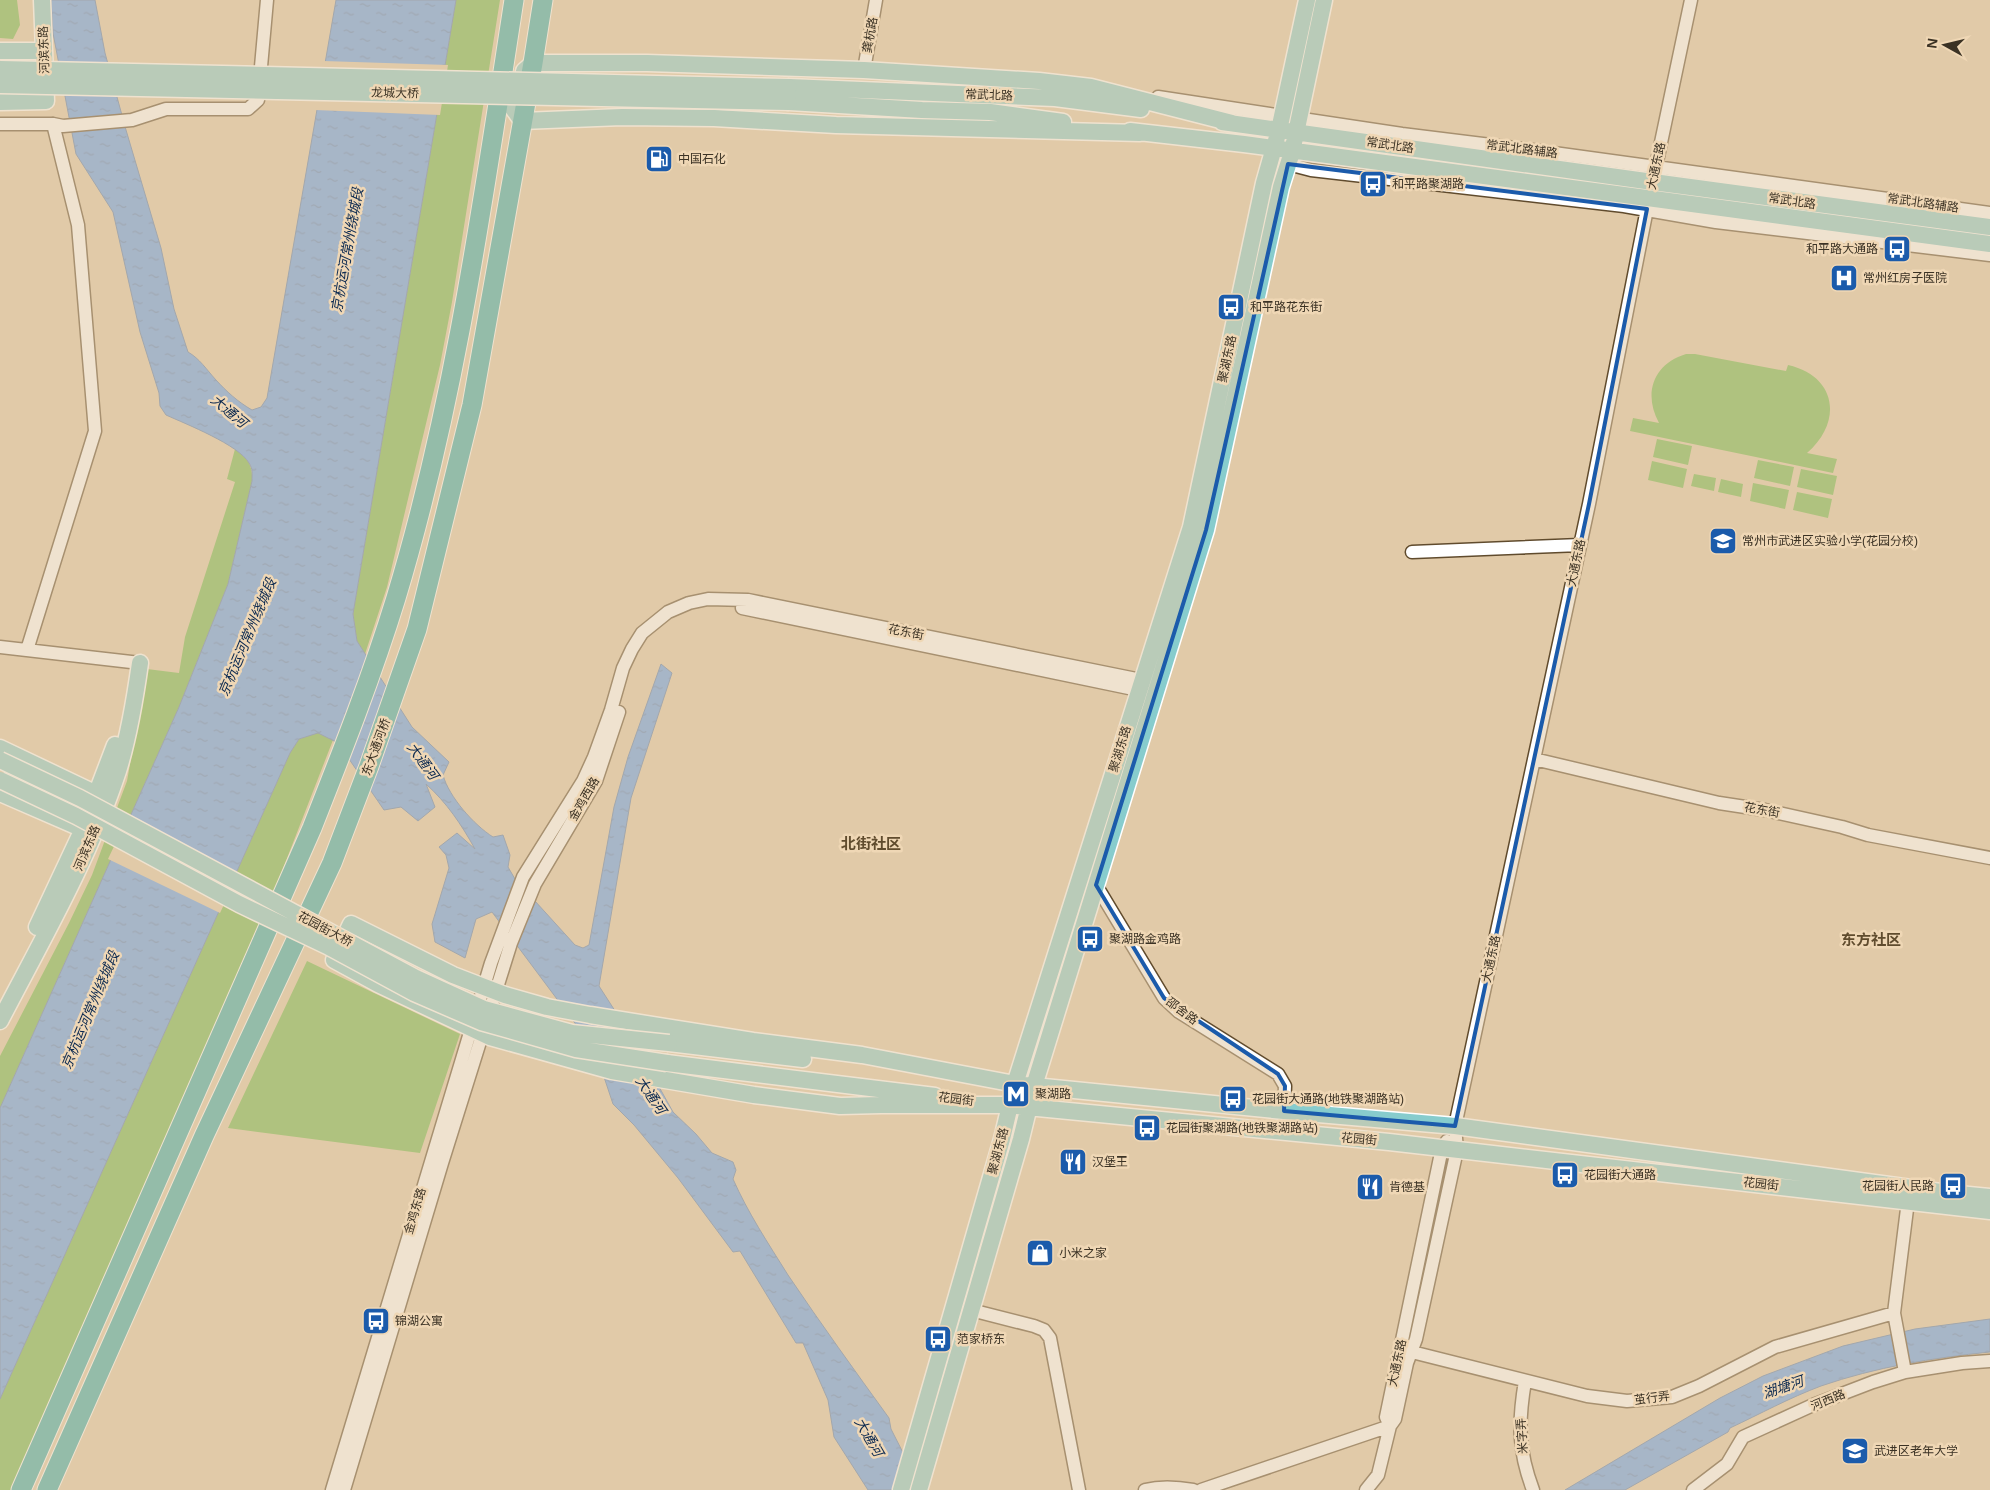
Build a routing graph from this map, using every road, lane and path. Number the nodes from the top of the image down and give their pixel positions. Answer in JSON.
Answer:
{"nodes":[{"id":1,"x":36,"y":0,"type":"edge"},
{"id":2,"x":42,"y":0,"type":"edge"},
{"id":3,"x":267,"y":0,"type":"edge"},
{"id":4,"x":514,"y":0,"type":"edge"},
{"id":5,"x":543,"y":0,"type":"edge"},
{"id":6,"x":876,"y":0,"type":"edge"},
{"id":7,"x":1307,"y":0,"type":"edge"},
{"id":8,"x":1324,"y":0,"type":"edge"},
{"id":9,"x":1691,"y":0,"type":"edge"},
{"id":10,"x":42,"y":50,"type":"junction"},
{"id":11,"x":0,"y":51,"type":"edge"},
{"id":12,"x":533,"y":63,"type":"junction"},
{"id":13,"x":0,"y":69,"type":"edge"},
{"id":14,"x":864,"y":70,"type":"junction"},
{"id":15,"x":0,"y":85,"type":"edge"},
{"id":16,"x":1091,"y":87,"type":"junction"},
{"id":17,"x":500,"y":90,"type":"junction"},
{"id":18,"x":789,"y":94,"type":"junction"},
{"id":19,"x":1055,"y":98,"type":"junction"},
{"id":20,"x":0,"y":102,"type":"edge"},
{"id":21,"x":522,"y":121,"type":"junction"},
{"id":22,"x":1232,"y":123,"type":"junction"},
{"id":23,"x":1281,"y":123,"type":"junction"},
{"id":24,"x":0,"y":124,"type":"edge"},
{"id":25,"x":58,"y":125,"type":"junction"},
{"id":26,"x":1298,"y":126,"type":"junction"},
{"id":27,"x":1140,"y":132,"type":"junction"},
{"id":28,"x":1273,"y":148,"type":"junction"},
{"id":29,"x":1290,"y":158,"type":"junction"},
{"id":30,"x":1651,"y":189,"type":"junction"},
{"id":31,"x":1990,"y":213,"type":"edge"},
{"id":32,"x":1990,"y":227,"type":"edge"},
{"id":33,"x":1990,"y":244,"type":"edge"},
{"id":34,"x":1990,"y":255,"type":"edge"},
{"id":35,"x":1580,"y":545,"type":"junction"},
{"id":36,"x":1412,"y":552,"type":"dead end"},
{"id":37,"x":659,"y":624,"type":"junction"},
{"id":38,"x":0,"y":647,"type":"edge"},
{"id":39,"x":28,"y":650,"type":"junction"},
{"id":40,"x":136,"y":663,"type":"joint"},
{"id":41,"x":1140,"y":685,"type":"junction"},
{"id":42,"x":1157,"y":688,"type":"junction"},
{"id":43,"x":0,"y":748,"type":"edge"},
{"id":44,"x":1534,"y":759,"type":"junction"},
{"id":45,"x":0,"y":760,"type":"edge"},
{"id":46,"x":0,"y":780,"type":"edge"},
{"id":47,"x":0,"y":793,"type":"edge"},
{"id":48,"x":102,"y":797,"type":"junction"},
{"id":49,"x":88,"y":831,"type":"junction"},
{"id":50,"x":1990,"y":858,"type":"edge"},
{"id":51,"x":1096,"y":885,"type":"junction"},
{"id":52,"x":501,"y":933,"type":"joint"},
{"id":53,"x":511,"y":943,"type":"joint"},
{"id":54,"x":490,"y":989,"type":"junction"},
{"id":55,"x":0,"y":997,"type":"edge"},
{"id":56,"x":0,"y":1022,"type":"edge"},
{"id":57,"x":477,"y":1031,"type":"junction"},
{"id":58,"x":669,"y":1043,"type":"joint"},
{"id":59,"x":667,"y":1063,"type":"joint"},
{"id":60,"x":1015,"y":1084,"type":"junction"},
{"id":61,"x":1034,"y":1086,"type":"junction"},
{"id":62,"x":1010,"y":1105,"type":"junction"},
{"id":63,"x":1028,"y":1107,"type":"junction"},
{"id":64,"x":1284,"y":1111,"type":"junction"},
{"id":65,"x":1455,"y":1126,"type":"junction"},
{"id":66,"x":1450,"y":1149,"type":"junction"},
{"id":67,"x":1990,"y":1197,"type":"edge"},
{"id":68,"x":1908,"y":1201,"type":"junction"},
{"id":69,"x":1990,"y":1212,"type":"edge"},
{"id":70,"x":971,"y":1310,"type":"junction"},
{"id":71,"x":1894,"y":1313,"type":"junction"},
{"id":72,"x":1406,"y":1351,"type":"junction"},
{"id":73,"x":1990,"y":1360,"type":"edge"},
{"id":74,"x":1904,"y":1369,"type":"junction"},
{"id":75,"x":1524,"y":1381,"type":"junction"},
{"id":76,"x":1390,"y":1426,"type":"junction"},
{"id":77,"x":920,"y":1484,"type":"edge"},
{"id":78,"x":21,"y":1490,"type":"edge"},
{"id":79,"x":47,"y":1490,"type":"edge"},
{"id":80,"x":332,"y":1490,"type":"edge"},
{"id":81,"x":344,"y":1490,"type":"edge"},
{"id":82,"x":901,"y":1490,"type":"edge"},
{"id":83,"x":1079,"y":1490,"type":"edge"},
{"id":84,"x":1146,"y":1490,"type":"edge"},
{"id":85,"x":1193,"y":1490,"type":"edge"},
{"id":86,"x":1201,"y":1490,"type":"edge"},
{"id":87,"x":1366,"y":1490,"type":"edge"},
{"id":88,"x":1533,"y":1490,"type":"edge"},
{"id":89,"x":1692,"y":1490,"type":"edge"}],
"edges":[{"from":1,"to":10,"type":"main road","name":"河滨东路"},
{"from":2,"to":10,"type":"main road","name":"河滨东路"},
{"from":3,"to":25,"type":"street"},
{"from":4,"to":17,"type":"highway"},
{"from":5,"to":12,"type":"highway","name":"东大通河桥"},
{"from":6,"to":14,"type":"street","name":"龚杭路"},
{"from":7,"to":23,"type":"main road","name":"聚湖东路"},
{"from":8,"to":26,"type":"main road","name":"聚湖东路"},
{"from":9,"to":30,"type":"street","name":"大通东路"},
{"from":10,"to":11,"type":"main road"},
{"from":10,"to":20,"type":"main road","name":"河滨东路"},
{"from":12,"to":14,"type":"main road"},
{"from":12,"to":17,"type":"main road"},
{"from":12,"to":21,"type":"highway","name":"东大通河桥"},
{"from":13,"to":18,"type":"main road","name":"龙城大桥","bridge":true},
{"from":14,"to":16,"type":"main road"},
{"from":15,"to":18,"type":"main road","name":"龙城大桥","bridge":true},
{"from":16,"to":19,"type":"street"},
{"from":16,"to":22,"type":"main road"},
{"from":16,"to":23,"type":"street"},
{"from":17,"to":21,"type":"main road"},
{"from":17,"to":78,"type":"highway"},
{"from":18,"to":19,"type":"main road","name":"常武北路"},
{"from":18,"to":27,"type":"main road","name":"常武北路"},
{"from":19,"to":22,"type":"main road","name":"常武北路"},
{"from":21,"to":27,"type":"main road"},
{"from":21,"to":79,"type":"highway","name":"东大通河桥"},
{"from":22,"to":23,"type":"main road","name":"常武北路"},
{"from":23,"to":26,"type":"main road","name":"常武北路"},
{"from":23,"to":28,"type":"main road","name":"聚湖东路"},
{"from":24,"to":25,"type":"street"},
{"from":25,"to":39,"type":"street"},
{"from":26,"to":29,"type":"main road","name":"聚湖东路"},
{"from":26,"to":30,"type":"main road","name":"常武北路"},
{"from":27,"to":28,"type":"main road","name":"常武北路"},
{"from":28,"to":29,"type":"main road","name":"常武北路"},
{"from":28,"to":41,"type":"main road","name":"聚湖东路"},
{"from":29,"to":30,"type":"main road","name":"常武北路"},
{"from":29,"to":42,"type":"main road","name":"聚湖东路"},
{"from":30,"to":31,"type":"street","name":"常武北路辅路"},
{"from":30,"to":32,"type":"main road","name":"常武北路"},
{"from":30,"to":33,"type":"main road","name":"常武北路"},
{"from":30,"to":34,"type":"street"},
{"from":30,"to":35,"type":"street","name":"大通东路"},
{"from":35,"to":36,"type":"street"},
{"from":35,"to":44,"type":"street","name":"大通东路"},
{"from":37,"to":41,"type":"street","name":"花东街"},
{"from":37,"to":52,"type":"street","name":"金鸡西路"},
{"from":37,"to":53,"type":"street","name":"金鸡西路"},
{"from":38,"to":39,"type":"street"},
{"from":39,"to":40,"type":"street"},
{"from":40,"to":48,"type":"main road","name":"河滨东路"},
{"from":41,"to":42,"type":"street","name":"花东街"},
{"from":41,"to":60,"type":"main road","name":"聚湖东路"},
{"from":42,"to":51,"type":"main road","name":"聚湖东路"},
{"from":43,"to":48,"type":"main road"},
{"from":44,"to":50,"type":"street","name":"花东街"},
{"from":44,"to":65,"type":"street","name":"大通东路"},
{"from":45,"to":58,"type":"main road","name":"花园街大桥","bridge":true},
{"from":46,"to":59,"type":"main road","name":"花园街大桥","bridge":true},
{"from":47,"to":49,"type":"main road"},
{"from":48,"to":49,"type":"main road","name":"河滨东路"},
{"from":49,"to":55,"type":"main road","name":"河滨东路"},
{"from":49,"to":56,"type":"main road","name":"河滨东路"},
{"from":51,"to":61,"type":"main road","name":"聚湖东路"},
{"from":51,"to":64,"type":"street","name":"邵舍路"},
{"from":52,"to":54,"type":"street","name":"金鸡东路"},
{"from":53,"to":54,"type":"street","name":"金鸡东路"},
{"from":54,"to":57,"type":"street","name":"金鸡东路"},
{"from":54,"to":57,"type":"main road"},
{"from":54,"to":60,"type":"main road"},
{"from":57,"to":62,"type":"main road"},
{"from":57,"to":80,"type":"street","name":"金鸡东路"},
{"from":57,"to":81,"type":"street","name":"金鸡东路"},
{"from":58,"to":60,"type":"main road","name":"花园街"},
{"from":59,"to":62,"type":"main road","name":"花园街"},
{"from":60,"to":61,"type":"main road","name":"花园街"},
{"from":60,"to":62,"type":"main road","name":"聚湖东路"},
{"from":61,"to":63,"type":"main road","name":"聚湖东路"},
{"from":61,"to":64,"type":"main road","name":"花园街"},
{"from":62,"to":63,"type":"main road","name":"花园街"},
{"from":62,"to":82,"type":"main road","name":"聚湖东路"},
{"from":63,"to":66,"type":"main road","name":"花园街"},
{"from":63,"to":70,"type":"main road","name":"聚湖东路"},
{"from":64,"to":65,"type":"main road","name":"花园街"},
{"from":65,"to":66,"type":"street","name":"大通东路"},
{"from":65,"to":67,"type":"main road","name":"花园街"},
{"from":66,"to":68,"type":"main road","name":"花园街"},
{"from":66,"to":72,"type":"street","name":"大通东路"},
{"from":68,"to":69,"type":"main road","name":"花园街"},
{"from":68,"to":71,"type":"street"},
{"from":70,"to":77,"type":"main road","name":"聚湖东路"},
{"from":70,"to":83,"type":"street"},
{"from":71,"to":74,"type":"street"},
{"from":71,"to":75,"type":"street","name":"茧行弄"},
{"from":72,"to":75,"type":"street","name":"茧行弄"},
{"from":72,"to":76,"type":"street","name":"大通东路"},
{"from":73,"to":74,"type":"street","name":"河西路"},
{"from":74,"to":89,"type":"street","name":"河西路"},
{"from":75,"to":88,"type":"street","name":"米字弄"},
{"from":76,"to":86,"type":"street"},
{"from":76,"to":87,"type":"street","name":"大通东路"},
{"from":84,"to":85,"type":"street"}]}
